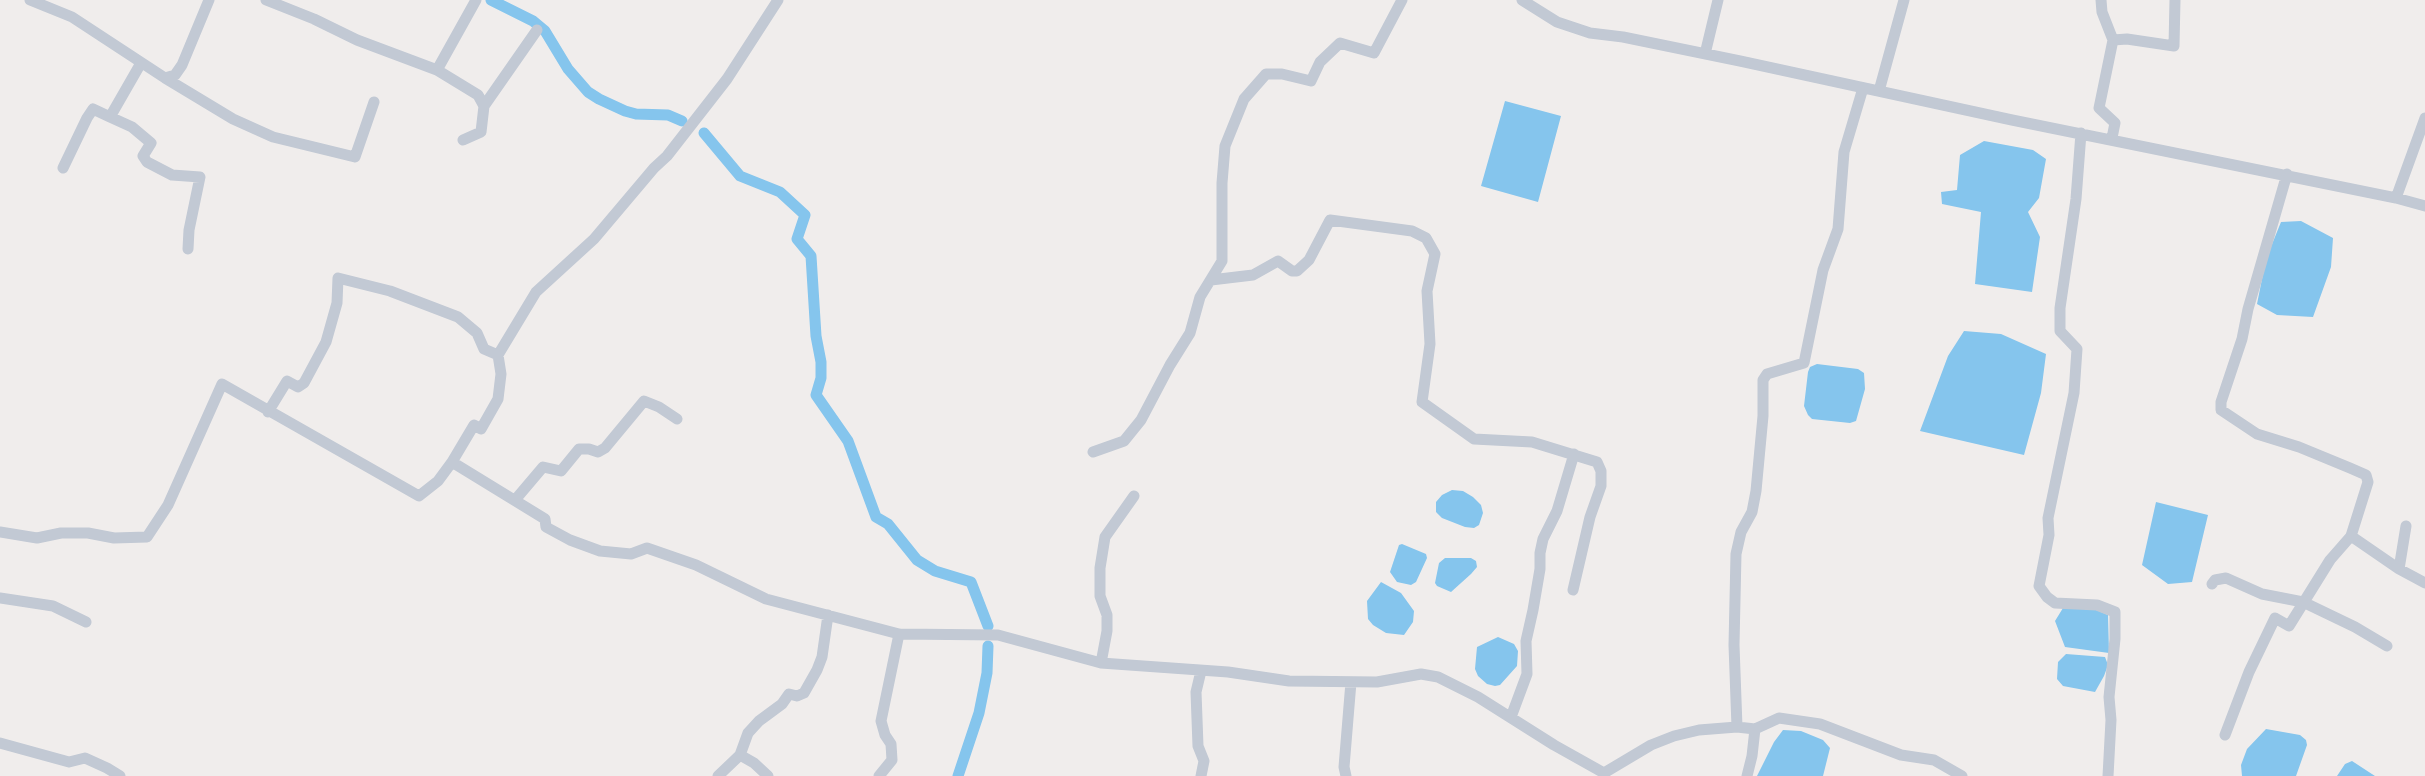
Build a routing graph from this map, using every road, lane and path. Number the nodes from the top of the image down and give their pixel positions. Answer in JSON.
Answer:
{"nodes":[{"id":1,"x":30,"y":0,"type":"edge"},
{"id":2,"x":209,"y":0,"type":"edge"},
{"id":3,"x":266,"y":0,"type":"edge"},
{"id":4,"x":476,"y":0,"type":"edge"},
{"id":5,"x":778,"y":0,"type":"edge"},
{"id":6,"x":1402,"y":0,"type":"edge"},
{"id":7,"x":1523,"y":0,"type":"edge"},
{"id":8,"x":1718,"y":0,"type":"edge"},
{"id":9,"x":1904,"y":0,"type":"edge"},
{"id":10,"x":2101,"y":0,"type":"edge"},
{"id":11,"x":2175,"y":0,"type":"edge"},
{"id":12,"x":537,"y":30,"type":"dead end"},
{"id":13,"x":2113,"y":40,"type":"junction"},
{"id":14,"x":1705,"y":54,"type":"junction"},
{"id":15,"x":141,"y":63,"type":"junction"},
{"id":16,"x":437,"y":70,"type":"junction"},
{"id":17,"x":165,"y":78,"type":"junction"},
{"id":18,"x":1863,"y":88,"type":"junction"},
{"id":19,"x":1879,"y":91,"type":"junction"},
{"id":20,"x":374,"y":102,"type":"dead end"},
{"id":21,"x":484,"y":106,"type":"junction"},
{"id":22,"x":110,"y":117,"type":"junction"},
{"id":23,"x":2425,"y":118,"type":"edge"},
{"id":24,"x":2081,"y":133,"type":"junction"},
{"id":25,"x":2112,"y":138,"type":"junction"},
{"id":26,"x":463,"y":140,"type":"dead end"},
{"id":27,"x":63,"y":168,"type":"dead end"},
{"id":28,"x":2287,"y":174,"type":"junction"},
{"id":29,"x":2396,"y":198,"type":"junction"},
{"id":30,"x":2425,"y":206,"type":"edge"},
{"id":31,"x":188,"y":249,"type":"dead end"},
{"id":32,"x":1211,"y":280,"type":"junction"},
{"id":33,"x":498,"y":355,"type":"junction"},
{"id":34,"x":268,"y":412,"type":"junction"},
{"id":35,"x":676,"y":419,"type":"dead end"},
{"id":36,"x":1093,"y":452,"type":"dead end"},
{"id":37,"x":1574,"y":454,"type":"junction"},
{"id":38,"x":452,"y":462,"type":"junction"},
{"id":39,"x":1134,"y":496,"type":"dead end"},
{"id":40,"x":515,"y":500,"type":"junction"},
{"id":41,"x":2406,"y":526,"type":"dead end"},
{"id":42,"x":0,"y":532,"type":"edge"},
{"id":43,"x":2350,"y":536,"type":"junction"},
{"id":44,"x":2399,"y":569,"type":"junction"},
{"id":45,"x":2425,"y":583,"type":"edge"},
{"id":46,"x":2212,"y":584,"type":"dead end"},
{"id":47,"x":1573,"y":590,"type":"dead end"},
{"id":48,"x":0,"y":598,"type":"edge"},
{"id":49,"x":2303,"y":602,"type":"junction"},
{"id":50,"x":828,"y":615,"type":"junction"},
{"id":51,"x":86,"y":622,"type":"dead end"},
{"id":52,"x":899,"y":634,"type":"junction"},
{"id":53,"x":2387,"y":646,"type":"dead end"},
{"id":54,"x":1101,"y":663,"type":"junction"},
{"id":55,"x":1201,"y":671,"type":"junction"},
{"id":56,"x":1351,"y":682,"type":"junction"},
{"id":57,"x":1511,"y":717,"type":"junction"},
{"id":58,"x":1737,"y":727,"type":"junction"},
{"id":59,"x":1754,"y":729,"type":"junction"},
{"id":60,"x":2225,"y":735,"type":"dead end"},
{"id":61,"x":0,"y":743,"type":"edge"},
{"id":62,"x":740,"y":755,"type":"junction"},
{"id":63,"x":120,"y":776,"type":"edge"},
{"id":64,"x":718,"y":776,"type":"edge"},
{"id":65,"x":768,"y":776,"type":"edge"},
{"id":66,"x":879,"y":776,"type":"edge"},
{"id":67,"x":1201,"y":776,"type":"edge"},
{"id":68,"x":1346,"y":776,"type":"edge"},
{"id":69,"x":1747,"y":776,"type":"edge"},
{"id":70,"x":1962,"y":776,"type":"edge"},
{"id":71,"x":2108,"y":776,"type":"edge"}],
"edges":[{"from":1,"to":15,"type":"street"},
{"from":2,"to":17,"type":"street"},
{"from":3,"to":16,"type":"street"},
{"from":4,"to":16,"type":"street"},
{"from":5,"to":33,"type":"street"},
{"from":6,"to":32,"type":"street"},
{"from":7,"to":14,"type":"street"},
{"from":8,"to":14,"type":"street"},
{"from":9,"to":19,"type":"street"},
{"from":10,"to":13,"type":"street"},
{"from":11,"to":13,"type":"street"},
{"from":12,"to":21,"type":"street"},
{"from":13,"to":25,"type":"street"},
{"from":14,"to":18,"type":"street"},
{"from":15,"to":17,"type":"street"},
{"from":15,"to":22,"type":"street"},
{"from":16,"to":21,"type":"street"},
{"from":17,"to":20,"type":"street"},
{"from":18,"to":19,"type":"street"},
{"from":18,"to":58,"type":"street"},
{"from":19,"to":24,"type":"street"},
{"from":21,"to":26,"type":"street"},
{"from":22,"to":27,"type":"street"},
{"from":22,"to":31,"type":"street"},
{"from":23,"to":29,"type":"street"},
{"from":24,"to":25,"type":"street"},
{"from":24,"to":71,"type":"street"},
{"from":25,"to":28,"type":"street"},
{"from":28,"to":29,"type":"street"},
{"from":28,"to":43,"type":"street"},
{"from":29,"to":30,"type":"street"},
{"from":32,"to":36,"type":"street"},
{"from":32,"to":37,"type":"street"},
{"from":33,"to":34,"type":"street"},
{"from":33,"to":38,"type":"street"},
{"from":34,"to":38,"type":"street"},
{"from":34,"to":42,"type":"street"},
{"from":35,"to":40,"type":"street"},
{"from":37,"to":47,"type":"street"},
{"from":37,"to":57,"type":"street"},
{"from":38,"to":40,"type":"street"},
{"from":39,"to":54,"type":"street"},
{"from":40,"to":50,"type":"street"},
{"from":41,"to":44,"type":"street"},
{"from":43,"to":44,"type":"street"},
{"from":43,"to":49,"type":"street"},
{"from":44,"to":45,"type":"street"},
{"from":46,"to":49,"type":"street"},
{"from":48,"to":51,"type":"street"},
{"from":49,"to":53,"type":"street"},
{"from":49,"to":60,"type":"street"},
{"from":50,"to":52,"type":"street"},
{"from":50,"to":62,"type":"street"},
{"from":52,"to":54,"type":"street"},
{"from":52,"to":66,"type":"street"},
{"from":54,"to":55,"type":"street"},
{"from":55,"to":56,"type":"street"},
{"from":55,"to":67,"type":"street"},
{"from":56,"to":57,"type":"street"},
{"from":56,"to":68,"type":"street"},
{"from":57,"to":58,"type":"street"},
{"from":58,"to":59,"type":"street"},
{"from":59,"to":69,"type":"street"},
{"from":59,"to":70,"type":"street"},
{"from":61,"to":63,"type":"street"},
{"from":62,"to":64,"type":"street"},
{"from":62,"to":65,"type":"street"}]}
